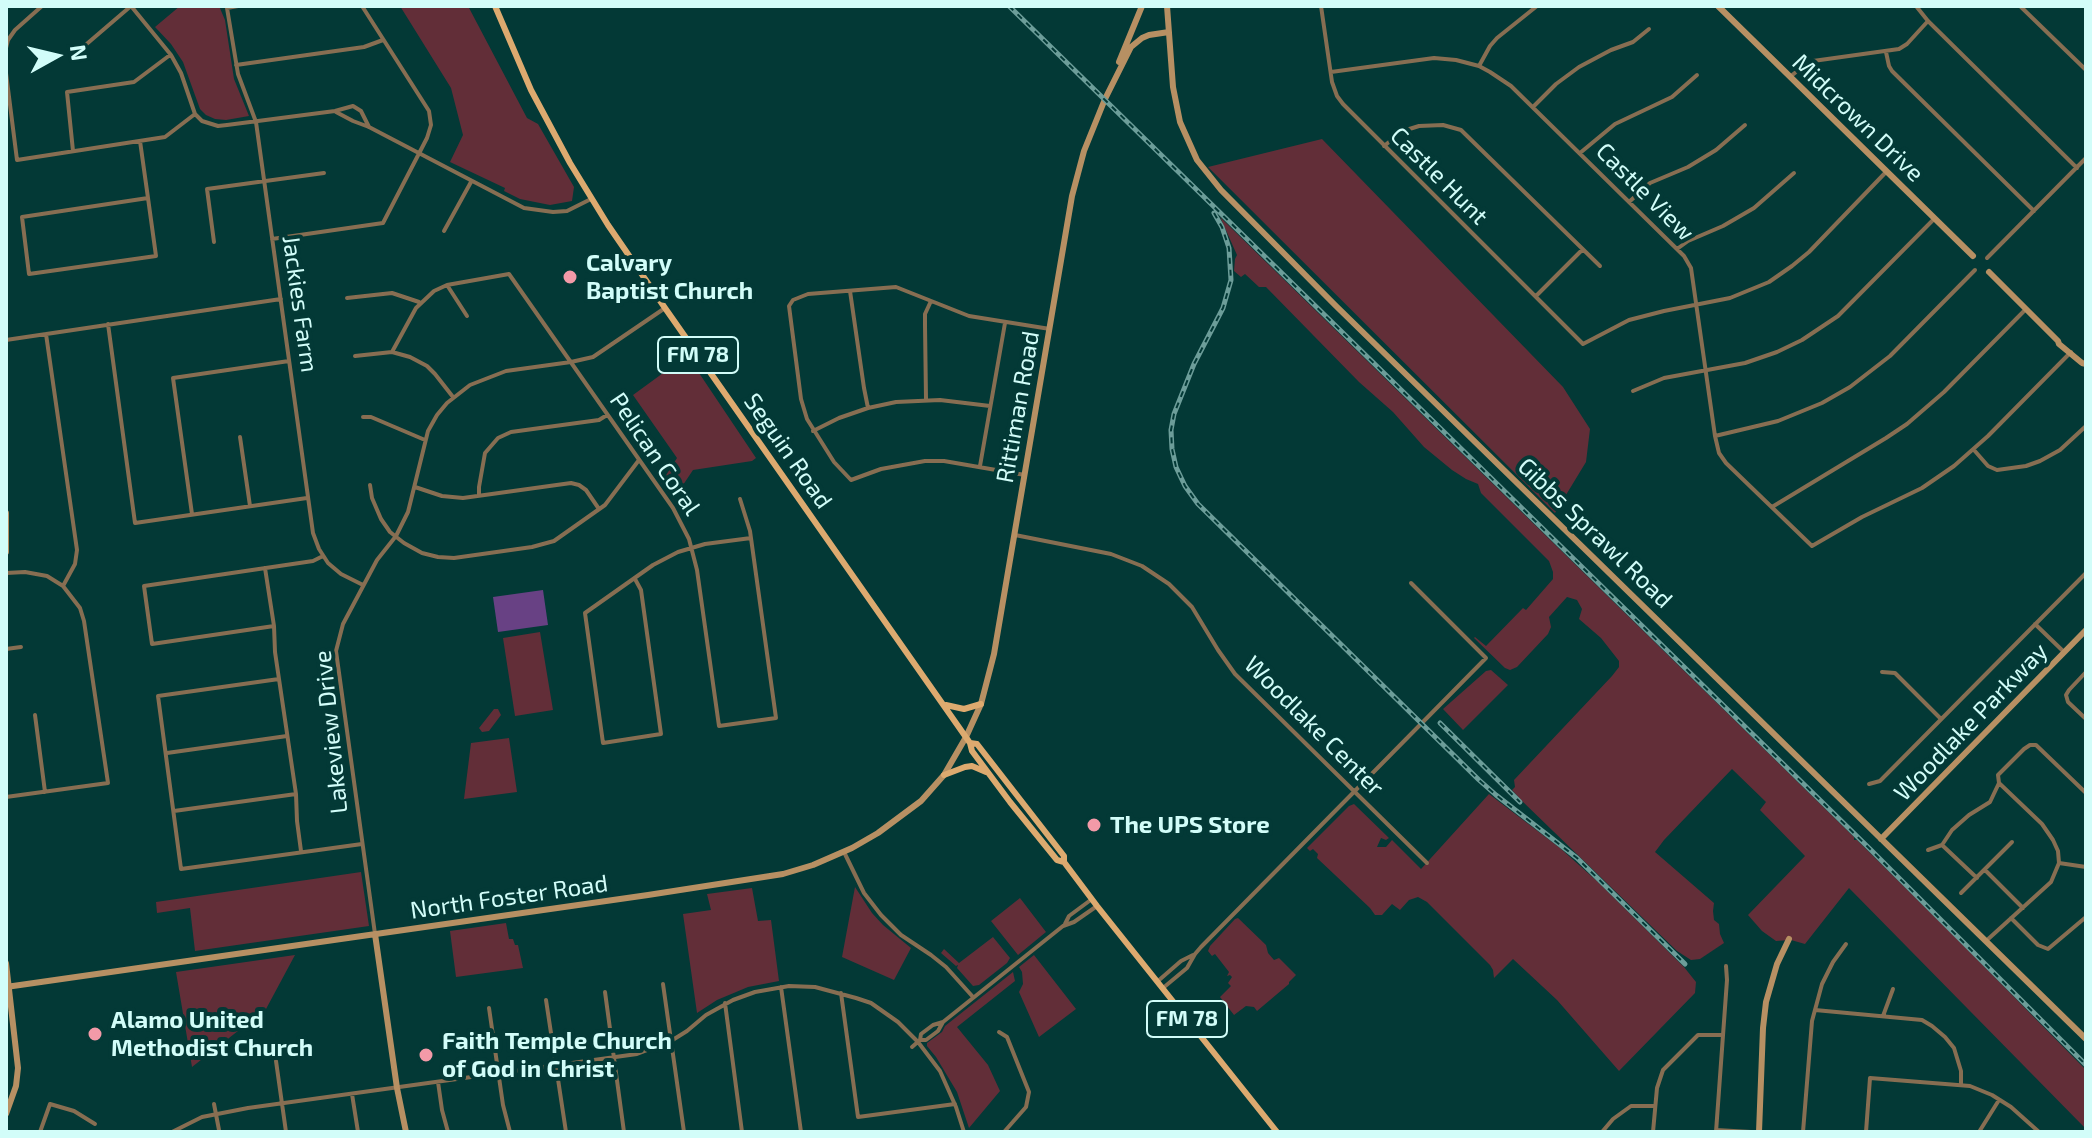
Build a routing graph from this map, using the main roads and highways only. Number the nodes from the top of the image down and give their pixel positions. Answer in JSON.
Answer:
{"nodes":[{"id":1,"x":495,"y":6,"type":"edge"},
{"id":2,"x":1142,"y":6,"type":"edge"},
{"id":3,"x":1167,"y":6,"type":"edge"},
{"id":4,"x":1718,"y":6,"type":"edge"},
{"id":5,"x":1169,"y":32,"type":"junction"},
{"id":6,"x":1112,"y":85,"type":"junction"},
{"id":7,"x":1973,"y":256,"type":"dead end"},
{"id":8,"x":1989,"y":272,"type":"dead end"},
{"id":9,"x":2085,"y":364,"type":"edge"},
{"id":10,"x":6,"y":513,"type":"edge"},
{"id":11,"x":6,"y":552,"type":"edge"},
{"id":12,"x":2086,"y":630,"type":"edge"},
{"id":13,"x":943,"y":704,"type":"junction"},
{"id":14,"x":981,"y":704,"type":"junction"},
{"id":15,"x":968,"y":740,"type":"junction"},
{"id":16,"x":989,"y":773,"type":"junction"},
{"id":17,"x":944,"y":775,"type":"junction"},
{"id":18,"x":1881,"y":839,"type":"junction"},
{"id":19,"x":1064,"y":862,"type":"junction"},
{"id":20,"x":375,"y":934,"type":"junction"},
{"id":21,"x":1789,"y":939,"type":"dead end"},
{"id":22,"x":6,"y":963,"type":"edge"},
{"id":23,"x":8,"y":987,"type":"edge"},
{"id":24,"x":2086,"y":1039,"type":"edge"},
{"id":25,"x":6,"y":1114,"type":"edge"},
{"id":26,"x":406,"y":1132,"type":"edge"},
{"id":27,"x":1277,"y":1132,"type":"edge"},
{"id":28,"x":1759,"y":1132,"type":"edge"}],
"edges":[{"from":1,"to":13,"type":"main road","name":"Seguin Road","number":"FM 78"},
{"from":2,"to":6,"type":"main road","name":"Rittiman Road"},
{"from":3,"to":5,"type":"main road","name":"Gibbs Sprawl Road"},
{"from":4,"to":7,"type":"main road","name":"Midcrown Drive"},
{"from":5,"to":6,"type":"main road","name":"Rittiman Road"},
{"from":5,"to":18,"type":"main road","name":"Gibbs Sprawl Road"},
{"from":6,"to":14,"type":"main road","name":"Rittiman Road"},
{"from":8,"to":9,"type":"main road"},
{"from":10,"to":11,"type":"main road"},
{"from":12,"to":18,"type":"main road","name":"Woodlake Parkway"},
{"from":13,"to":14,"type":"main road"},
{"from":13,"to":15,"type":"main road","name":"Seguin Road","number":"FM 78"},
{"from":14,"to":15,"type":"main road","name":"Rittiman Road"},
{"from":15,"to":16,"type":"main road","name":"Seguin Road","number":"FM 78"},
{"from":15,"to":17,"type":"main road","name":"North Foster Road"},
{"from":15,"to":19,"type":"main road","name":"Seguin Road","number":"FM 78"},
{"from":16,"to":17,"type":"main road"},
{"from":16,"to":19,"type":"main road","name":"Seguin Road","number":"FM 78"},
{"from":17,"to":20,"type":"main road","name":"North Foster Road"},
{"from":18,"to":24,"type":"main road","name":"Gibbs Sprawl Road"},
{"from":19,"to":27,"type":"main road","name":"Seguin Road","number":"FM 78"},
{"from":20,"to":23,"type":"main road","name":"North Foster Road"},
{"from":20,"to":26,"type":"main road","name":"Lakeview Drive"},
{"from":21,"to":28,"type":"main road"},
{"from":22,"to":23,"type":"main road"},
{"from":23,"to":25,"type":"main road"}]}
